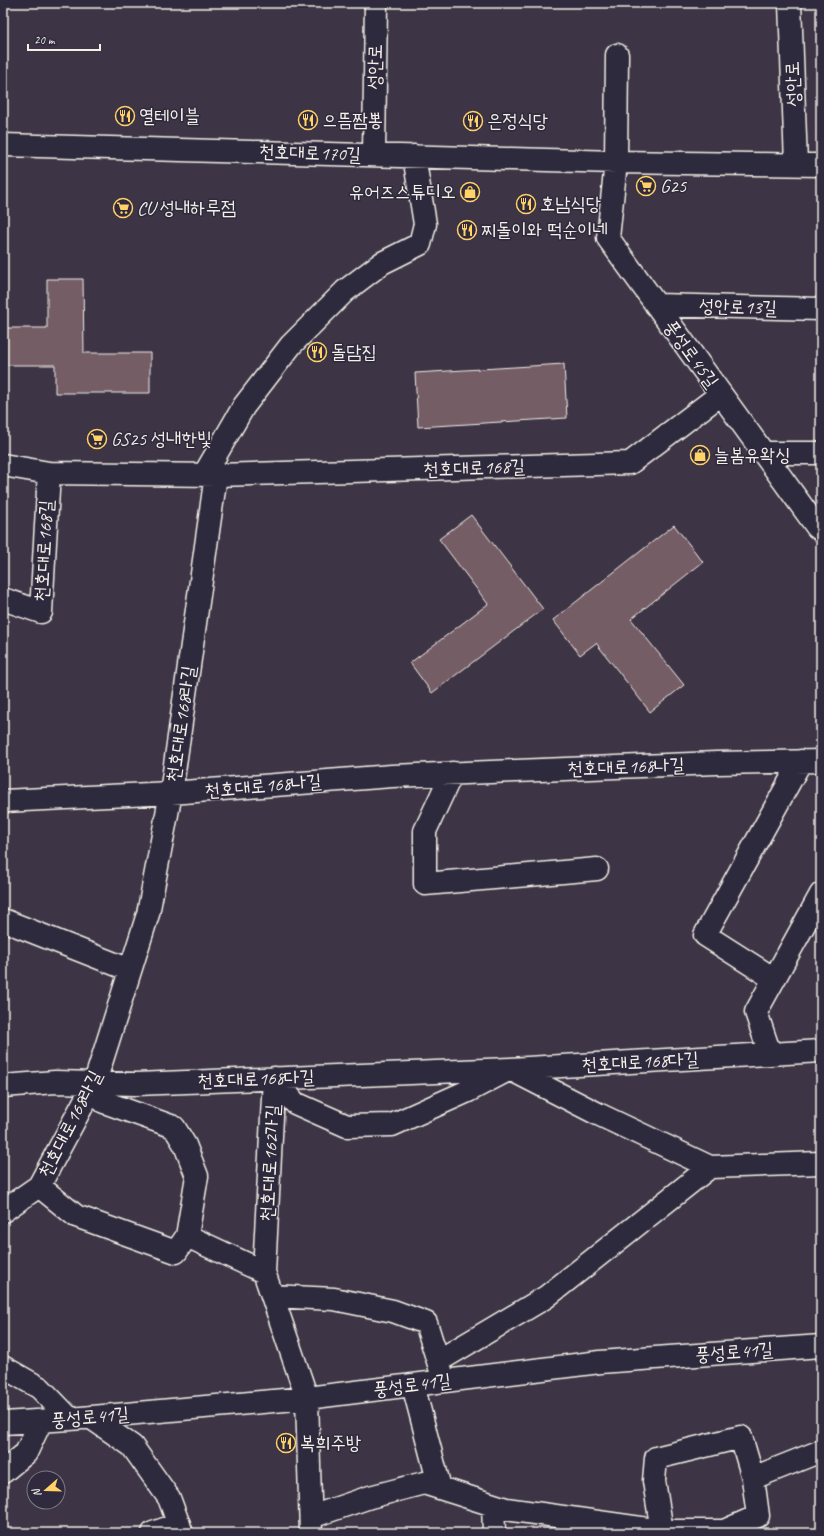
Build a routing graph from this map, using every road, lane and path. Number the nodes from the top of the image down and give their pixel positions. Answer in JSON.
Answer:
{"nodes":[{"id":1,"x":376,"y":3,"type":"edge"},
{"id":2,"x":790,"y":3,"type":"edge"},
{"id":3,"x":617,"y":55,"type":"dead end"},
{"id":4,"x":3,"y":145,"type":"edge"},
{"id":5,"x":374,"y":155,"type":"junction"},
{"id":6,"x":414,"y":156,"type":"junction"},
{"id":7,"x":616,"y":162,"type":"junction"},
{"id":8,"x":796,"y":164,"type":"junction"},
{"id":9,"x":821,"y":165,"type":"edge"},
{"id":10,"x":656,"y":305,"type":"junction"},
{"id":11,"x":821,"y":309,"type":"edge"},
{"id":12,"x":720,"y":394,"type":"junction"},
{"id":13,"x":763,"y":453,"type":"junction"},
{"id":14,"x":821,"y":453,"type":"edge"},
{"id":15,"x":3,"y":465,"type":"edge"},
{"id":16,"x":49,"y":473,"type":"junction"},
{"id":17,"x":210,"y":475,"type":"junction"},
{"id":18,"x":821,"y":530,"type":"edge"},
{"id":19,"x":3,"y":599,"type":"edge"},
{"id":20,"x":811,"y":761,"type":"edge"},
{"id":21,"x":452,"y":773,"type":"junction"},
{"id":22,"x":171,"y":793,"type":"junction"},
{"id":23,"x":3,"y":801,"type":"edge"},
{"id":24,"x":597,"y":869,"type":"dead end"},
{"id":25,"x":821,"y":894,"type":"edge"},
{"id":26,"x":3,"y":920,"type":"edge"},
{"id":27,"x":130,"y":970,"type":"junction"},
{"id":28,"x":774,"y":979,"type":"junction"},
{"id":29,"x":821,"y":1051,"type":"edge"},
{"id":30,"x":770,"y":1054,"type":"junction"},
{"id":31,"x":510,"y":1069,"type":"junction"},
{"id":32,"x":274,"y":1078,"type":"junction"},
{"id":33,"x":95,"y":1082,"type":"junction"},
{"id":34,"x":3,"y":1086,"type":"edge"},
{"id":35,"x":821,"y":1164,"type":"edge"},
{"id":36,"x":710,"y":1167,"type":"junction"},
{"id":37,"x":39,"y":1186,"type":"junction"},
{"id":38,"x":3,"y":1211,"type":"edge"},
{"id":39,"x":187,"y":1236,"type":"junction"},
{"id":40,"x":264,"y":1272,"type":"junction"},
{"id":41,"x":272,"y":1296,"type":"junction"},
{"id":42,"x":821,"y":1346,"type":"edge"},
{"id":43,"x":3,"y":1366,"type":"edge"},
{"id":44,"x":441,"y":1371,"type":"junction"},
{"id":45,"x":413,"y":1385,"type":"junction"},
{"id":46,"x":307,"y":1398,"type":"junction"},
{"id":47,"x":80,"y":1418,"type":"junction"},
{"id":48,"x":41,"y":1421,"type":"junction"},
{"id":49,"x":3,"y":1423,"type":"edge"},
{"id":50,"x":821,"y":1451,"type":"edge"},
{"id":51,"x":3,"y":1472,"type":"edge"},
{"id":52,"x":753,"y":1478,"type":"junction"},
{"id":53,"x":440,"y":1488,"type":"junction"},
{"id":54,"x":493,"y":1505,"type":"junction"},
{"id":55,"x":311,"y":1525,"type":"edge"},
{"id":56,"x":181,"y":1528,"type":"edge"},
{"id":57,"x":654,"y":1531,"type":"edge"},
{"id":58,"x":724,"y":1532,"type":"edge"},
{"id":59,"x":153,"y":1533,"type":"edge"},
{"id":60,"x":494,"y":1533,"type":"edge"}],
"edges":[{"from":1,"to":5,"type":"street","name":"성안로"},
{"from":2,"to":8,"type":"street","name":"성안로"},
{"from":3,"to":7,"type":"street"},
{"from":4,"to":5,"type":"street","name":"천호대로170길"},
{"from":5,"to":6,"type":"street","name":"천호대로170길"},
{"from":6,"to":7,"type":"street","name":"천호대로170길"},
{"from":6,"to":17,"type":"street"},
{"from":7,"to":8,"type":"street","name":"천호대로170길"},
{"from":7,"to":10,"type":"street","name":"풍성로45길"},
{"from":8,"to":9,"type":"street","name":"천호대로170길"},
{"from":10,"to":11,"type":"street","name":"성안로13길"},
{"from":10,"to":12,"type":"street","name":"풍성로45길"},
{"from":12,"to":13,"type":"street","name":"풍성로45길"},
{"from":12,"to":17,"type":"street","name":"천호대로168길"},
{"from":13,"to":14,"type":"street"},
{"from":13,"to":18,"type":"street","name":"풍성로45길"},
{"from":15,"to":16,"type":"street","name":"천호대로168길"},
{"from":16,"to":17,"type":"street","name":"천호대로168길"},
{"from":16,"to":19,"type":"street","name":"천호대로168길"},
{"from":17,"to":22,"type":"street","name":"천호대로168라길"},
{"from":20,"to":21,"type":"street","name":"천호대로168나길"},
{"from":20,"to":28,"type":"street","name":"천호대로168나길"},
{"from":21,"to":22,"type":"street","name":"천호대로168나길"},
{"from":21,"to":24,"type":"street"},
{"from":22,"to":23,"type":"street","name":"천호대로168나길"},
{"from":22,"to":27,"type":"street","name":"천호대로168라길"},
{"from":25,"to":28,"type":"street"},
{"from":26,"to":27,"type":"street"},
{"from":27,"to":33,"type":"street","name":"천호대로168라길"},
{"from":28,"to":30,"type":"street"},
{"from":29,"to":30,"type":"street","name":"천호대로168다길"},
{"from":30,"to":31,"type":"street","name":"천호대로168다길"},
{"from":31,"to":32,"type":"street","name":"천호대로168다길"},
{"from":31,"to":32,"type":"street","name":"천호대로162가길"},
{"from":31,"to":36,"type":"street","name":"천호대로168다길"},
{"from":32,"to":33,"type":"street","name":"천호대로168다길"},
{"from":32,"to":40,"type":"street","name":"천호대로162가길"},
{"from":33,"to":34,"type":"street","name":"천호대로168다길"},
{"from":33,"to":37,"type":"street","name":"천호대로168라길"},
{"from":33,"to":39,"type":"street"},
{"from":35,"to":36,"type":"street"},
{"from":36,"to":44,"type":"street","name":"풍성로41길"},
{"from":37,"to":38,"type":"street","name":"천호대로168라길"},
{"from":37,"to":39,"type":"street","name":"천호대로168라길"},
{"from":39,"to":40,"type":"street"},
{"from":40,"to":41,"type":"street","name":"천호대로162가길"},
{"from":41,"to":44,"type":"street"},
{"from":41,"to":46,"type":"street","name":"천호대로162가길"},
{"from":42,"to":44,"type":"street","name":"풍성로41길"},
{"from":43,"to":47,"type":"street"},
{"from":44,"to":45,"type":"street","name":"풍성로41길"},
{"from":45,"to":46,"type":"street","name":"풍성로41길"},
{"from":45,"to":53,"type":"street"},
{"from":46,"to":47,"type":"street","name":"풍성로41길"},
{"from":46,"to":55,"type":"street","name":"천호대로162가길"},
{"from":47,"to":48,"type":"street","name":"풍성로41길"},
{"from":47,"to":56,"type":"street"},
{"from":48,"to":49,"type":"street","name":"풍성로41길"},
{"from":48,"to":51,"type":"street"},
{"from":50,"to":52,"type":"street"},
{"from":52,"to":57,"type":"street"},
{"from":52,"to":58,"type":"street"},
{"from":53,"to":54,"type":"street","name":"천호대로162가길"},
{"from":53,"to":55,"type":"street","name":"천호대로162가길"},
{"from":54,"to":57,"type":"street","name":"천호대로162가길"},
{"from":54,"to":60,"type":"street"},
{"from":56,"to":59,"type":"street"},
{"from":57,"to":58,"type":"street","name":"천호대로162가길"}]}
